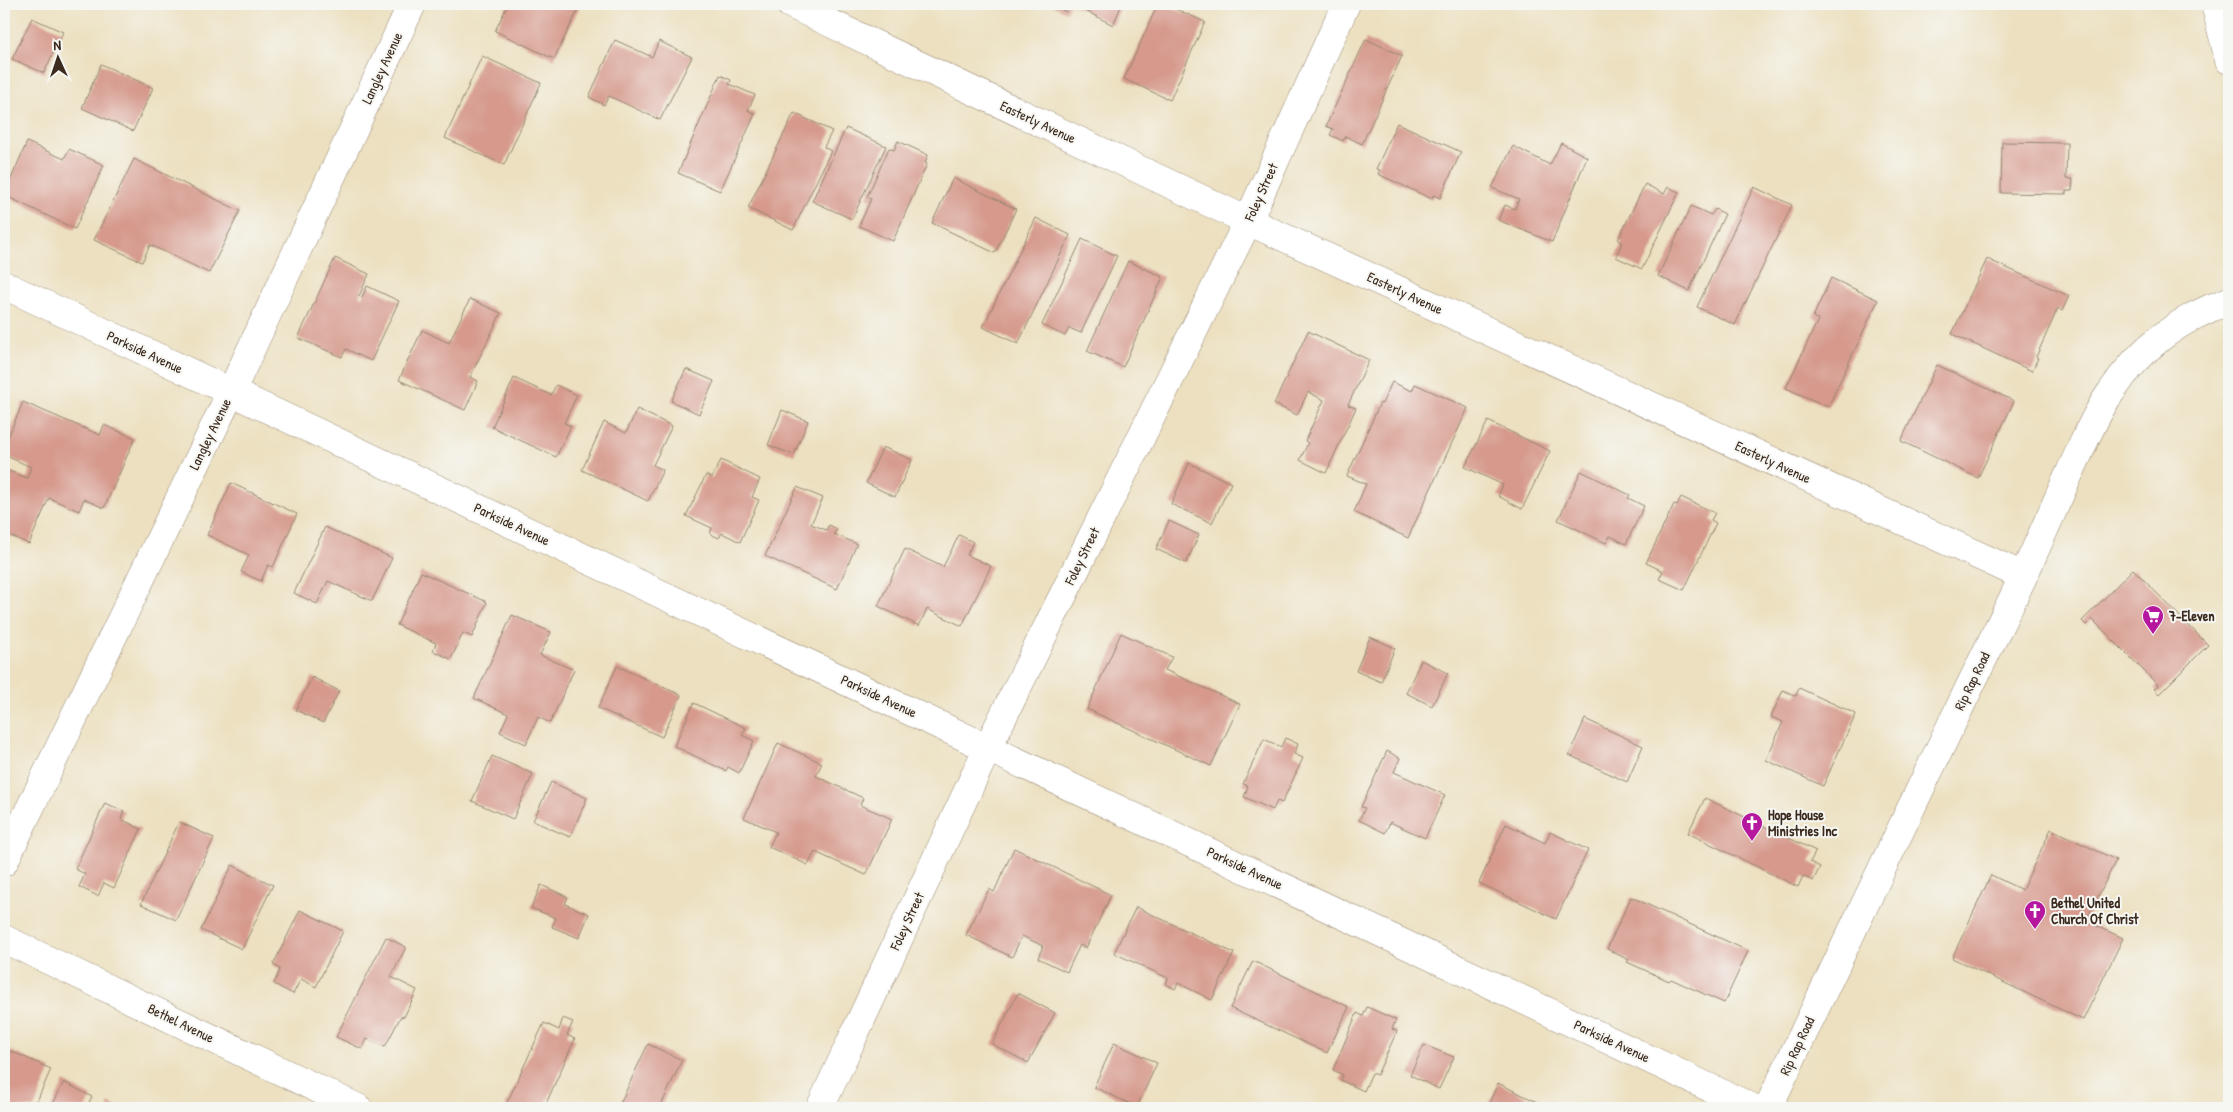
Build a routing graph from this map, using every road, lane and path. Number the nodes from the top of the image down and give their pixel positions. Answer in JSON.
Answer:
{"nodes":[{"id":1,"x":412,"y":4,"type":"edge"},
{"id":2,"x":790,"y":4,"type":"edge"},
{"id":3,"x":1346,"y":4,"type":"edge"},
{"id":4,"x":2215,"y":4,"type":"edge"},
{"id":5,"x":2229,"y":60,"type":"edge"},
{"id":6,"x":1248,"y":221,"type":"junction"},
{"id":7,"x":4,"y":285,"type":"edge"},
{"id":8,"x":2229,"y":301,"type":"edge"},
{"id":9,"x":231,"y":392,"type":"junction"},
{"id":10,"x":2023,"y":576,"type":"junction"},
{"id":11,"x":988,"y":746,"type":"junction"},
{"id":12,"x":4,"y":862,"type":"edge"},
{"id":13,"x":4,"y":938,"type":"edge"},
{"id":14,"x":358,"y":1108,"type":"edge"},
{"id":15,"x":820,"y":1108,"type":"edge"},
{"id":16,"x":1753,"y":1108,"type":"edge"},
{"id":17,"x":1768,"y":1108,"type":"edge"}],
"edges":[{"from":1,"to":9,"type":"street","name":"Langley Avenue"},
{"from":2,"to":6,"type":"street","name":"Easterly Avenue"},
{"from":3,"to":6,"type":"street","name":"Foley Street"},
{"from":4,"to":5,"type":"street"},
{"from":6,"to":10,"type":"street","name":"Easterly Avenue"},
{"from":6,"to":11,"type":"street","name":"Foley Street"},
{"from":7,"to":9,"type":"street","name":"Parkside Avenue"},
{"from":8,"to":10,"type":"street","name":"Rip Rap Road"},
{"from":9,"to":11,"type":"street","name":"Parkside Avenue"},
{"from":9,"to":12,"type":"street","name":"Langley Avenue"},
{"from":10,"to":17,"type":"street","name":"Rip Rap Road"},
{"from":11,"to":15,"type":"street","name":"Foley Street"},
{"from":11,"to":16,"type":"street","name":"Parkside Avenue"},
{"from":13,"to":14,"type":"street","name":"Bethel Avenue"}]}
